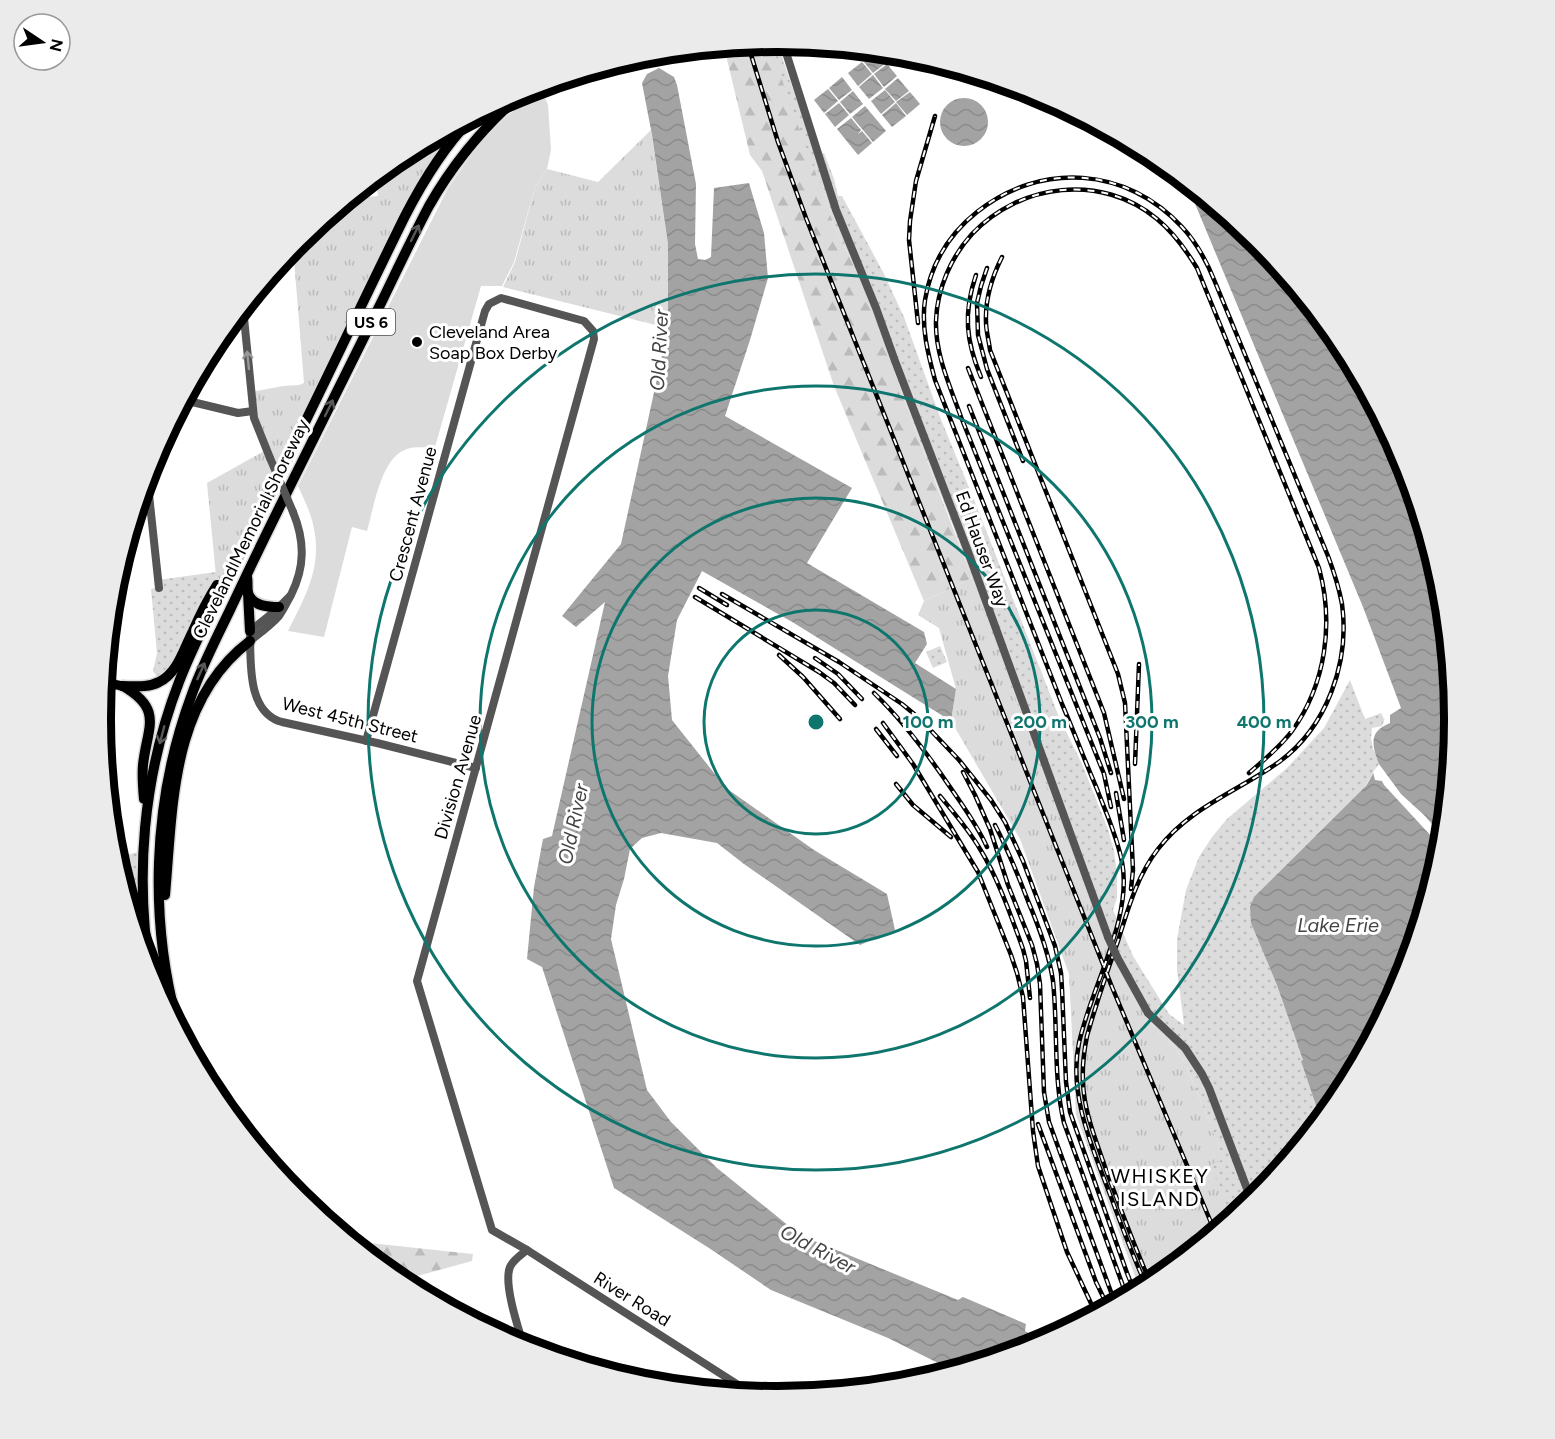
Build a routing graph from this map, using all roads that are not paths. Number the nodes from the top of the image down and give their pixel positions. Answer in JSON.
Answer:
{"nodes":[{"id":1,"x":786,"y":52,"type":"edge"},
{"id":2,"x":501,"y":112,"type":"edge"},
{"id":3,"x":459,"y":134,"type":"edge"},
{"id":4,"x":496,"y":300,"type":"joint"},
{"id":5,"x":244,"y":319,"type":"edge"},
{"id":6,"x":191,"y":402,"type":"edge"},
{"id":7,"x":253,"y":411,"type":"junction"},
{"id":8,"x":149,"y":496,"type":"edge"},
{"id":9,"x":242,"y":547,"type":"junction"},
{"id":10,"x":247,"y":574,"type":"junction"},
{"id":11,"x":159,"y":588,"type":"dead end"},
{"id":12,"x":248,"y":593,"type":"junction"},
{"id":13,"x":290,"y":596,"type":"junction"},
{"id":14,"x":279,"y":607,"type":"junction"},
{"id":15,"x":250,"y":636,"type":"junction"},
{"id":16,"x":112,"y":684,"type":"edge"},
{"id":17,"x":122,"y":686,"type":"junction"},
{"id":18,"x":366,"y":741,"type":"junction"},
{"id":19,"x":476,"y":768,"type":"junction"},
{"id":20,"x":145,"y":829,"type":"junction"},
{"id":21,"x":145,"y":932,"type":"edge"},
{"id":22,"x":161,"y":934,"type":"junction"},
{"id":23,"x":172,"y":999,"type":"edge"},
{"id":24,"x":1248,"y":1192,"type":"edge"},
{"id":25,"x":492,"y":1230,"type":"joint"},
{"id":26,"x":527,"y":1250,"type":"junction"},
{"id":27,"x":521,"y":1336,"type":"edge"},
{"id":28,"x":739,"y":1385,"type":"edge"}],
"edges":[{"from":1,"to":24,"type":"street","name":"Ed Hauser Way","bridge":true},
{"from":10,"to":2,"type":"highway","name":"Cleveland Memorial Shoreway","number":"US 6","one_way":true},
{"from":3,"to":9,"type":"highway","name":"Cleveland Memorial Shoreway","number":"US 6"},
{"from":4,"to":18,"type":"street","name":"Crescent Avenue"},
{"from":4,"to":19,"type":"street","name":"Division Avenue"},
{"from":7,"to":5,"type":"street","one_way":true},
{"from":6,"to":7,"type":"street"},
{"from":7,"to":13,"type":"street","bridge":true},
{"from":8,"to":11,"type":"street"},
{"from":9,"to":17,"type":"highway"},
{"from":9,"to":20,"type":"highway","name":"Cleveland Memorial Shoreway","number":"US 6","one_way":true},
{"from":10,"to":12,"type":"highway"},
{"from":22,"to":10,"type":"highway","name":"Cleveland Memorial Shoreway","number":"US 6","one_way":true},
{"from":12,"to":14,"type":"highway"},
{"from":12,"to":15,"type":"highway"},
{"from":13,"to":14,"type":"street"},
{"from":13,"to":15,"type":"street"},
{"from":14,"to":15,"type":"street"},
{"from":15,"to":18,"type":"street","name":"West 45th Street"},
{"from":15,"to":22,"type":"highway"},
{"from":16,"to":17,"type":"main road"},
{"from":17,"to":20,"type":"highway"},
{"from":18,"to":19,"type":"street","name":"West 45th Street"},
{"from":19,"to":25,"type":"street","name":"Division Avenue"},
{"from":20,"to":21,"type":"highway","name":"Cleveland Memorial Shoreway","number":"US 6"},
{"from":22,"to":23,"type":"highway","name":"Cleveland Memorial Shoreway","number":"US 6"},
{"from":25,"to":26,"type":"street","name":"River Road"},
{"from":26,"to":27,"type":"street"},
{"from":26,"to":28,"type":"street","name":"River Road"}]}
